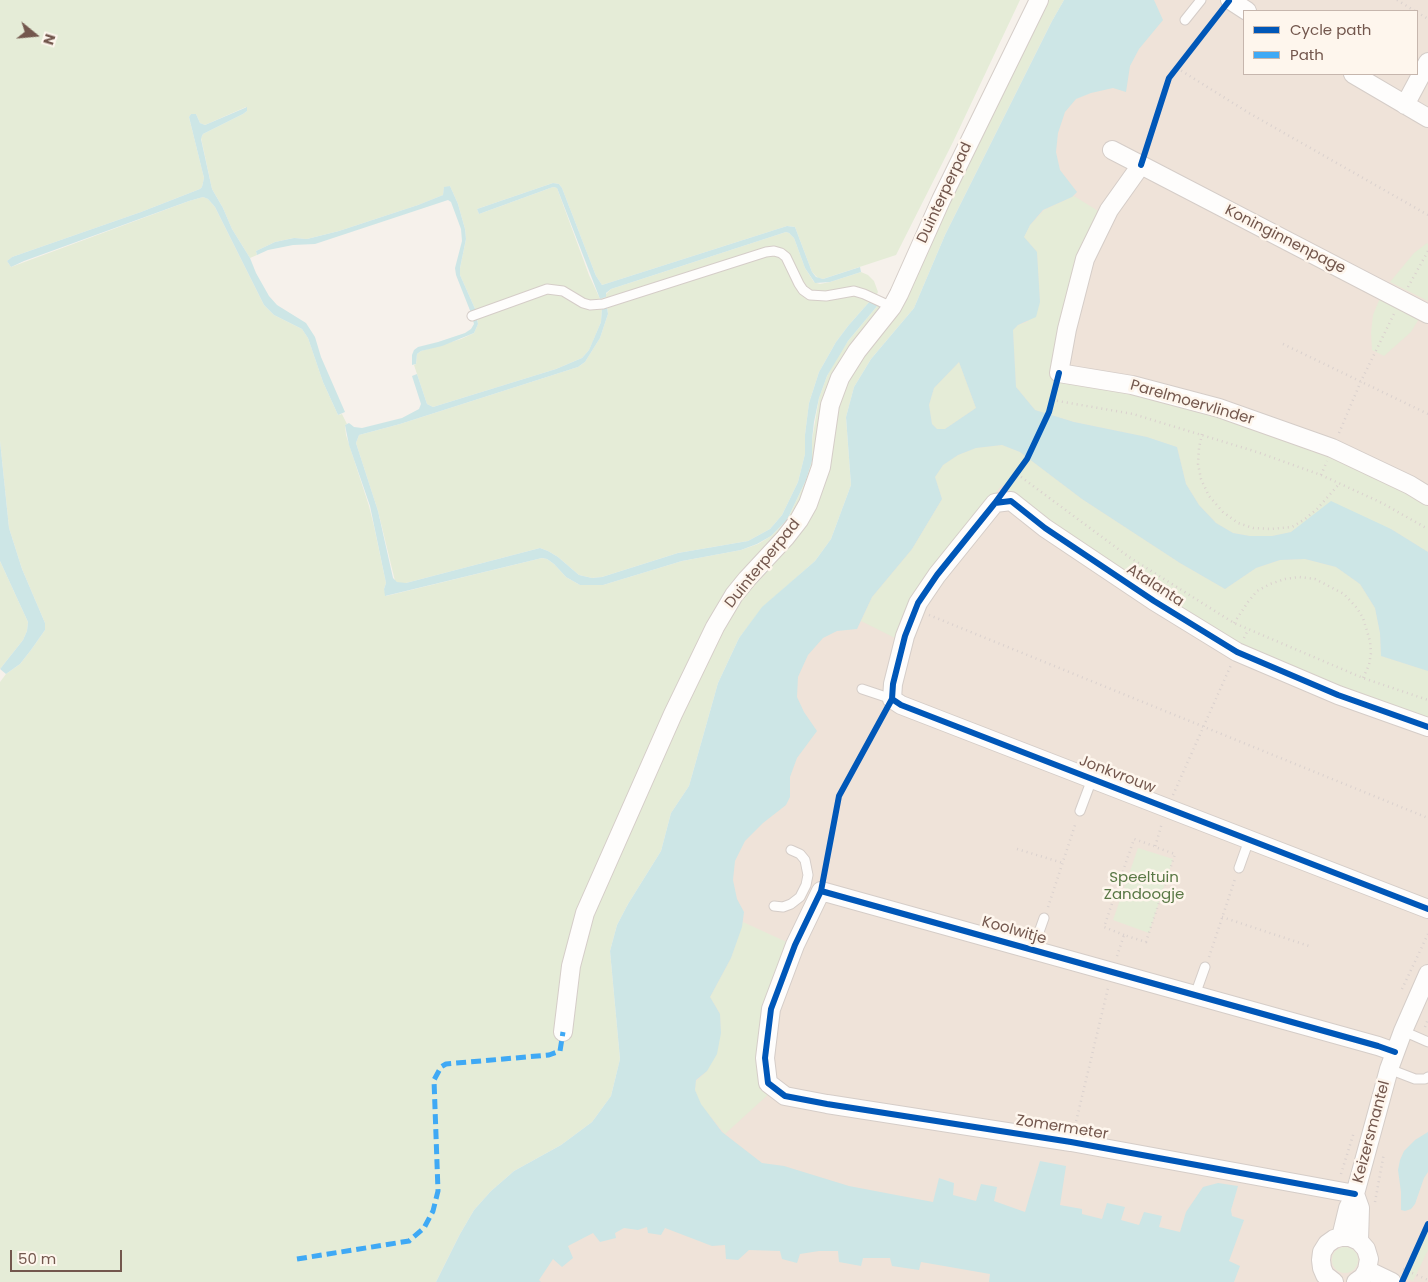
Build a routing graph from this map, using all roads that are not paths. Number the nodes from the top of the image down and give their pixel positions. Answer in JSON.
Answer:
{"nodes":[{"id":1,"x":1039,"y":0,"type":"edge"},
{"id":2,"x":1201,"y":0,"type":"edge"},
{"id":3,"x":1229,"y":0,"type":"edge"},
{"id":4,"x":1245,"y":10,"type":"edge"},
{"id":5,"x":1185,"y":20,"type":"dead end"},
{"id":6,"x":1428,"y":62,"type":"edge"},
{"id":7,"x":1355,"y":75,"type":"edge"},
{"id":8,"x":1405,"y":105,"type":"junction"},
{"id":9,"x":1428,"y":118,"type":"edge"},
{"id":10,"x":1112,"y":150,"type":"dead end"},
{"id":11,"x":1141,"y":165,"type":"junction"},
{"id":12,"x":892,"y":307,"type":"junction"},
{"id":13,"x":1428,"y":314,"type":"edge"},
{"id":14,"x":472,"y":316,"type":"dead end"},
{"id":15,"x":1428,"y":496,"type":"edge"},
{"id":16,"x":862,"y":689,"type":"dead end"},
{"id":17,"x":892,"y":699,"type":"junction"},
{"id":18,"x":1428,"y":727,"type":"edge"},
{"id":19,"x":1092,"y":779,"type":"junction"},
{"id":20,"x":1080,"y":811,"type":"road end"},
{"id":21,"x":1249,"y":840,"type":"junction"},
{"id":22,"x":792,"y":850,"type":"dead end"},
{"id":23,"x":1239,"y":868,"type":"road end"},
{"id":24,"x":814,"y":888,"type":"junction"},
{"id":25,"x":774,"y":906,"type":"dead end"},
{"id":26,"x":1428,"y":909,"type":"edge"},
{"id":27,"x":1044,"y":918,"type":"road end"},
{"id":28,"x":1033,"y":949,"type":"junction"},
{"id":29,"x":1205,"y":967,"type":"road end"},
{"id":30,"x":1428,"y":974,"type":"edge"},
{"id":31,"x":1195,"y":995,"type":"junction"},
{"id":32,"x":1403,"y":1031,"type":"junction"},
{"id":33,"x":564,"y":1032,"type":"dead end"},
{"id":34,"x":1424,"y":1040,"type":"edge"},
{"id":35,"x":1395,"y":1052,"type":"junction"},
{"id":36,"x":1389,"y":1069,"type":"junction"},
{"id":37,"x":1428,"y":1077,"type":"edge"},
{"id":38,"x":1355,"y":1194,"type":"junction"},
{"id":39,"x":1341,"y":1237,"type":"junction"},
{"id":40,"x":1359,"y":1240,"type":"junction"},
{"id":41,"x":1400,"y":1274,"type":"edge"},
{"id":42,"x":1362,"y":1276,"type":"edge"},
{"id":43,"x":1334,"y":1282,"type":"edge"}],
"edges":[{"from":1,"to":12,"type":"street","name":"Duinterperpad"},
{"from":2,"to":5,"type":"lane"},
{"from":3,"to":4,"type":"street"},
{"from":6,"to":8,"type":"street"},
{"from":7,"to":8,"type":"street"},
{"from":8,"to":9,"type":"street"},
{"from":10,"to":11,"type":"street","name":"Koninginnenpage"},
{"from":11,"to":13,"type":"street","name":"Koninginnenpage"},
{"from":11,"to":15,"type":"street","name":"Parelmoervlinder"},
{"from":12,"to":14,"type":"lane"},
{"from":12,"to":33,"type":"street","name":"Duinterperpad"},
{"from":16,"to":17,"type":"lane"},
{"from":17,"to":18,"type":"street","name":"Atalanta"},
{"from":17,"to":19,"type":"street","name":"Jonkvrouw"},
{"from":19,"to":20,"type":"lane"},
{"from":19,"to":21,"type":"street","name":"Jonkvrouw"},
{"from":21,"to":23,"type":"lane"},
{"from":21,"to":26,"type":"street","name":"Jonkvrouw"},
{"from":22,"to":24,"type":"lane"},
{"from":24,"to":25,"type":"lane"},
{"from":24,"to":28,"type":"street","name":"Koolwitje"},
{"from":24,"to":38,"type":"street","name":"Zomermeter"},
{"from":27,"to":28,"type":"lane"},
{"from":28,"to":31,"type":"street","name":"Koolwitje"},
{"from":29,"to":31,"type":"lane"},
{"from":30,"to":32,"type":"street","name":"Keizersmantel"},
{"from":31,"to":35,"type":"street","name":"Koolwitje"},
{"from":32,"to":34,"type":"lane"},
{"from":32,"to":35,"type":"street","name":"Keizersmantel"},
{"from":35,"to":36,"type":"street","name":"Keizersmantel"},
{"from":36,"to":37,"type":"lane","name":"Keizersmantel"},
{"from":36,"to":38,"type":"street","name":"Keizersmantel"},
{"from":38,"to":39,"type":"street","name":"Keizersmantel"},
{"from":38,"to":40,"type":"street","name":"Keizersmantel"},
{"from":39,"to":40,"type":"street"},
{"from":39,"to":43,"type":"street"},
{"from":40,"to":42,"type":"street"},
{"from":41,"to":42,"type":"street"}]}
